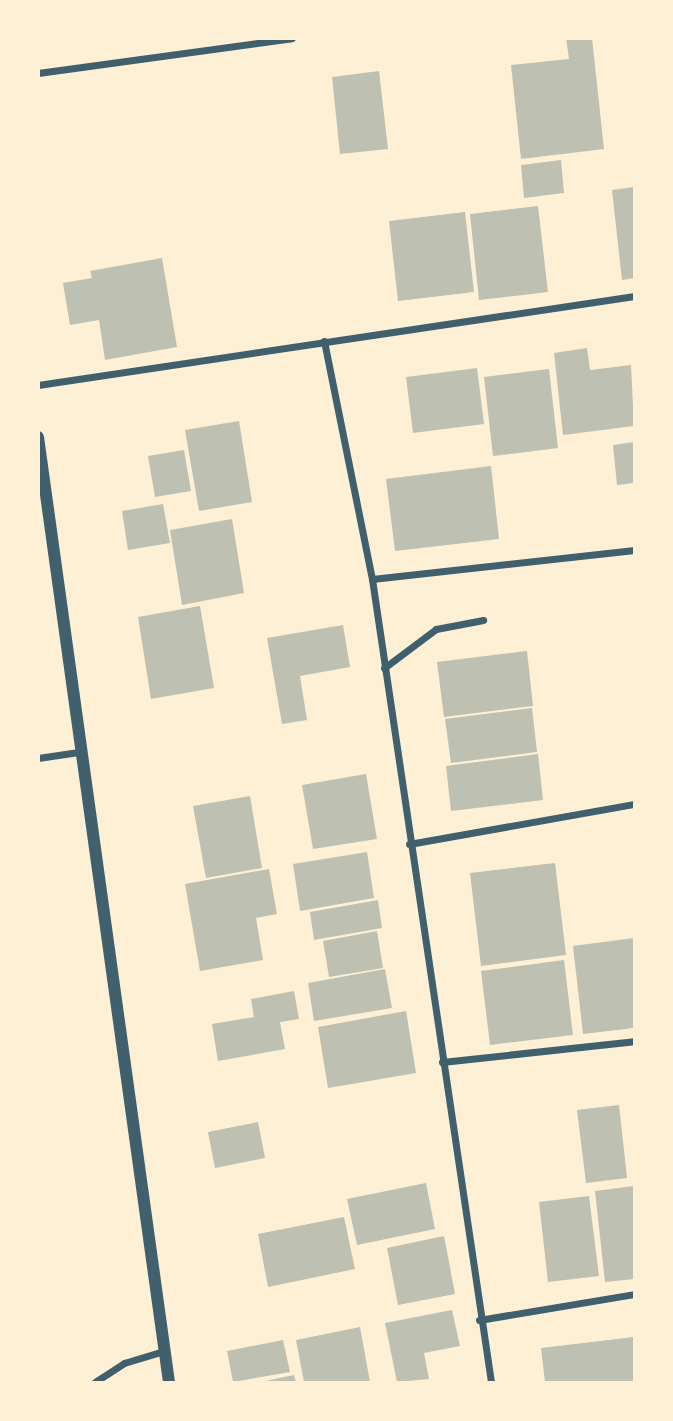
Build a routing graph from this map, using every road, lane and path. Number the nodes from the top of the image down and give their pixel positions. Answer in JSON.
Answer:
{"nodes":[{"id":1,"x":292,"y":38,"type":"edge"},
{"id":2,"x":38,"y":73,"type":"edge"},
{"id":3,"x":635,"y":296,"type":"edge"},
{"id":4,"x":324,"y":341,"type":"junction"},
{"id":5,"x":38,"y":385,"type":"edge"},
{"id":6,"x":38,"y":437,"type":"edge"},
{"id":7,"x":635,"y":550,"type":"edge"},
{"id":8,"x":372,"y":579,"type":"junction"},
{"id":9,"x":483,"y":620,"type":"dead end"},
{"id":10,"x":384,"y":668,"type":"junction"},
{"id":11,"x":79,"y":752,"type":"junction"},
{"id":12,"x":38,"y":758,"type":"edge"},
{"id":13,"x":635,"y":804,"type":"edge"},
{"id":14,"x":409,"y":844,"type":"junction"},
{"id":15,"x":635,"y":1041,"type":"edge"},
{"id":16,"x":442,"y":1062,"type":"junction"},
{"id":17,"x":635,"y":1294,"type":"edge"},
{"id":18,"x":480,"y":1320,"type":"junction"},
{"id":19,"x":164,"y":1350,"type":"junction"},
{"id":20,"x":95,"y":1382,"type":"edge"},
{"id":21,"x":169,"y":1382,"type":"edge"},
{"id":22,"x":491,"y":1382,"type":"edge"}],
"edges":[{"from":1,"to":2,"type":"street"},
{"from":3,"to":4,"type":"street"},
{"from":4,"to":5,"type":"street"},
{"from":4,"to":8,"type":"street"},
{"from":6,"to":11,"type":"street"},
{"from":7,"to":8,"type":"street"},
{"from":8,"to":10,"type":"street"},
{"from":9,"to":10,"type":"street"},
{"from":10,"to":14,"type":"street"},
{"from":11,"to":12,"type":"street"},
{"from":11,"to":19,"type":"street"},
{"from":13,"to":14,"type":"street"},
{"from":14,"to":16,"type":"street"},
{"from":15,"to":16,"type":"street"},
{"from":16,"to":18,"type":"street"},
{"from":17,"to":18,"type":"street"},
{"from":18,"to":22,"type":"street"},
{"from":19,"to":20,"type":"street"},
{"from":19,"to":21,"type":"street"}]}
